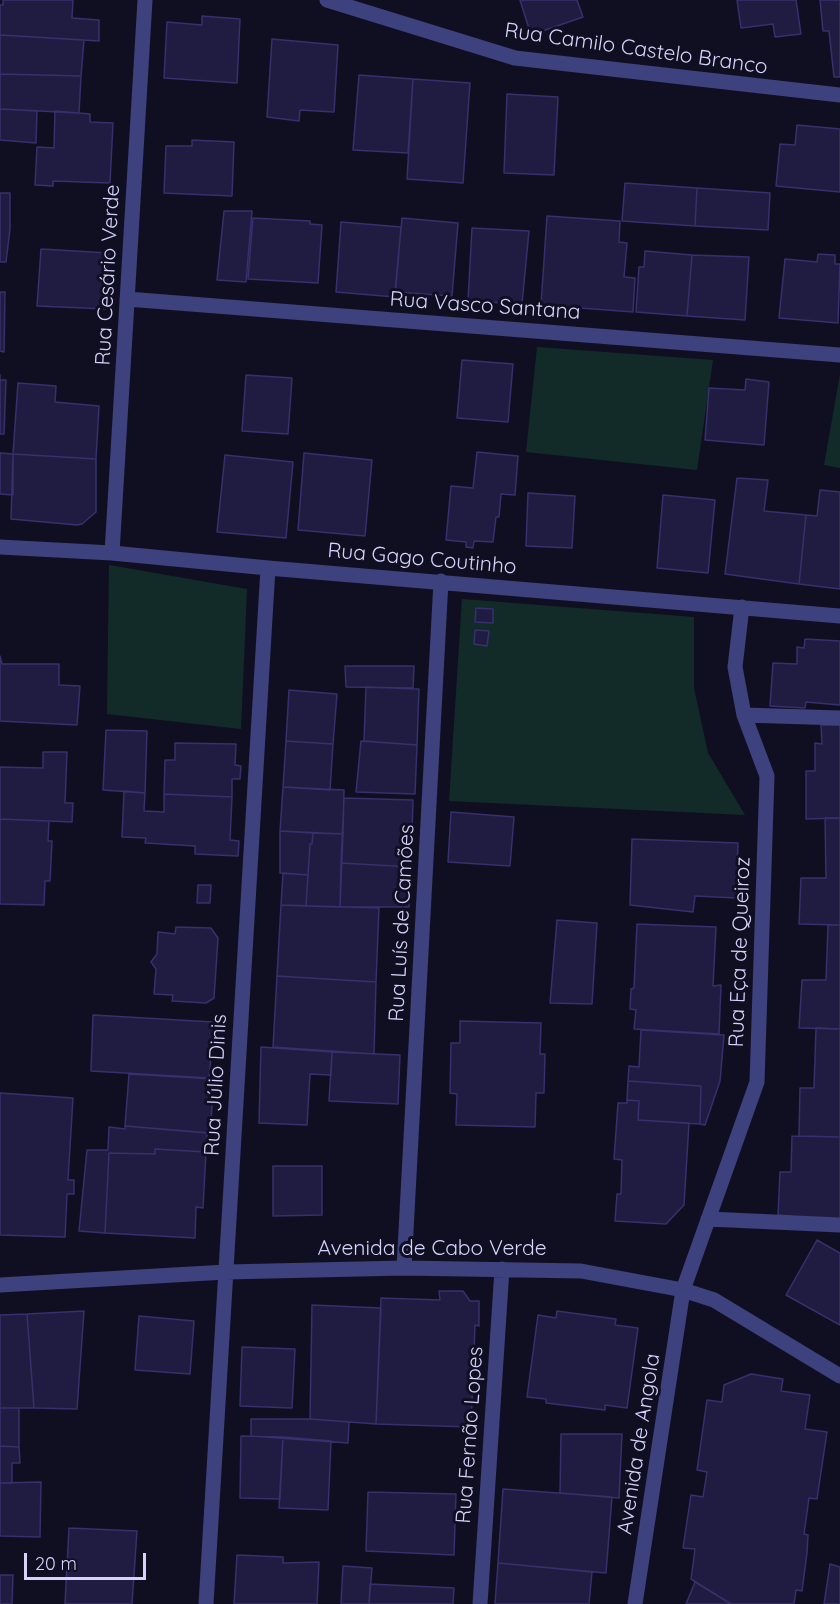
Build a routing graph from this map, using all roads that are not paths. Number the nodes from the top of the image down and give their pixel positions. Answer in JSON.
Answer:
{"nodes":[{"id":1,"x":145,"y":0,"type":"edge"},
{"id":2,"x":327,"y":0,"type":"edge"},
{"id":3,"x":840,"y":95,"type":"edge"},
{"id":4,"x":127,"y":299,"type":"junction"},
{"id":5,"x":840,"y":355,"type":"edge"},
{"id":6,"x":0,"y":547,"type":"edge"},
{"id":7,"x":112,"y":553,"type":"junction"},
{"id":8,"x":268,"y":568,"type":"junction"},
{"id":9,"x":441,"y":581,"type":"junction"},
{"id":10,"x":742,"y":607,"type":"junction"},
{"id":11,"x":840,"y":616,"type":"edge"},
{"id":12,"x":744,"y":715,"type":"junction"},
{"id":13,"x":840,"y":718,"type":"edge"},
{"id":14,"x":708,"y":1219,"type":"junction"},
{"id":15,"x":840,"y":1225,"type":"edge"},
{"id":16,"x":404,"y":1268,"type":"junction"},
{"id":17,"x":502,"y":1269,"type":"junction"},
{"id":18,"x":226,"y":1272,"type":"junction"},
{"id":19,"x":0,"y":1285,"type":"edge"},
{"id":20,"x":683,"y":1290,"type":"junction"},
{"id":21,"x":840,"y":1376,"type":"edge"},
{"id":22,"x":206,"y":1604,"type":"edge"},
{"id":23,"x":480,"y":1604,"type":"edge"},
{"id":24,"x":635,"y":1604,"type":"edge"}],
"edges":[{"from":1,"to":4,"type":"street","name":"Rua Cesário Verde"},
{"from":2,"to":3,"type":"street","name":"Rua Camilo Castelo Branco"},
{"from":4,"to":5,"type":"street","name":"Rua Vasco Santana"},
{"from":4,"to":7,"type":"street","name":"Rua Cesário Verde"},
{"from":6,"to":7,"type":"street","name":"Rua Gago Coutinho"},
{"from":7,"to":8,"type":"street","name":"Rua Gago Coutinho"},
{"from":8,"to":9,"type":"street","name":"Rua Gago Coutinho"},
{"from":8,"to":18,"type":"street","name":"Rua Júlio Dinis"},
{"from":9,"to":10,"type":"street","name":"Rua Gago Coutinho"},
{"from":9,"to":16,"type":"street","name":"Rua Luís de Camões"},
{"from":10,"to":11,"type":"street","name":"Rua Gago Coutinho"},
{"from":10,"to":12,"type":"street","name":"Rua Eça de Queiroz"},
{"from":12,"to":13,"type":"street"},
{"from":12,"to":14,"type":"street","name":"Rua Eça de Queiroz"},
{"from":14,"to":15,"type":"street"},
{"from":14,"to":20,"type":"street","name":"Rua Eça de Queiroz"},
{"from":16,"to":17,"type":"street","name":"Avenida de Cabo Verde"},
{"from":16,"to":18,"type":"street","name":"Avenida de Cabo Verde"},
{"from":17,"to":20,"type":"street","name":"Avenida de Cabo Verde"},
{"from":17,"to":23,"type":"street","name":"Rua Fernão Lopes"},
{"from":18,"to":19,"type":"street","name":"Avenida de Cabo Verde"},
{"from":18,"to":22,"type":"street","name":"Rua Júlio Dinis"},
{"from":20,"to":21,"type":"street","name":"Avenida de Cabo Verde"},
{"from":20,"to":24,"type":"street","name":"Avenida de Angola"}]}
